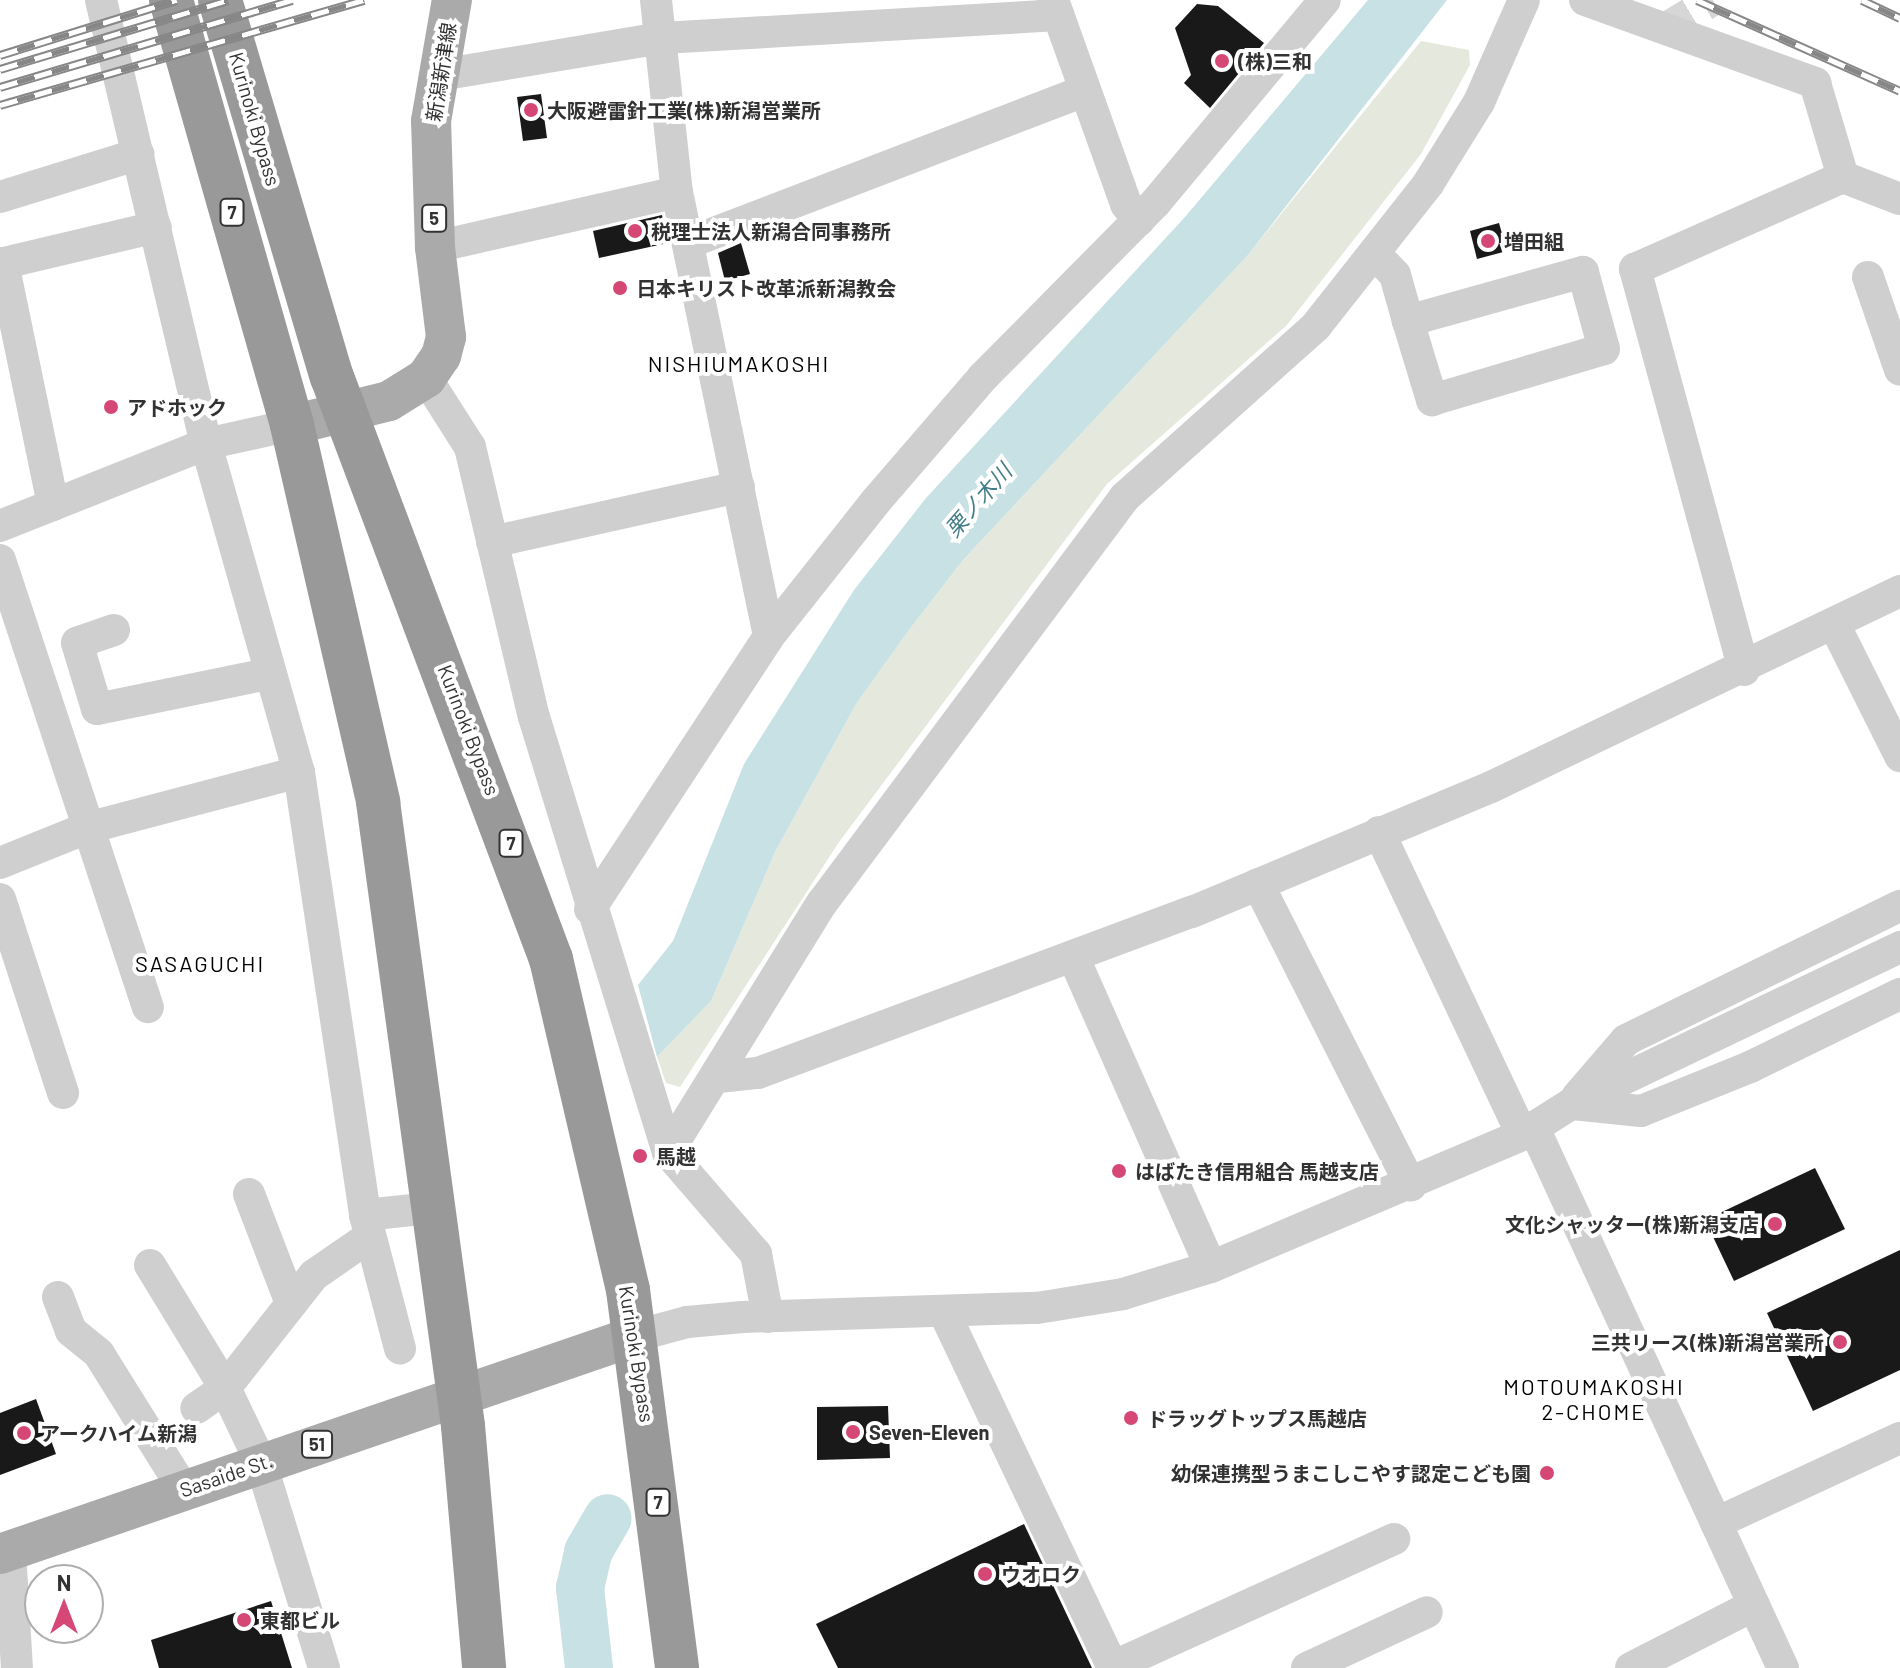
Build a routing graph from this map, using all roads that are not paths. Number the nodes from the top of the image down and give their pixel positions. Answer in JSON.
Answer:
{"nodes":[{"id":1,"x":101,"y":0,"type":"edge"},
{"id":2,"x":171,"y":0,"type":"edge"},
{"id":3,"x":220,"y":0,"type":"edge"},
{"id":4,"x":452,"y":0,"type":"edge"},
{"id":5,"x":656,"y":0,"type":"edge"},
{"id":6,"x":1325,"y":0,"type":"edge"},
{"id":7,"x":1524,"y":0,"type":"edge"},
{"id":8,"x":1585,"y":0,"type":"edge"},
{"id":9,"x":1056,"y":7,"type":"edge"},
{"id":10,"x":662,"y":38,"type":"junction"},
{"id":11,"x":440,"y":75,"type":"junction"},
{"id":12,"x":1085,"y":91,"type":"junction"},
{"id":13,"x":139,"y":154,"type":"junction"},
{"id":14,"x":1843,"y":177,"type":"junction"},
{"id":15,"x":677,"y":192,"type":"junction"},
{"id":16,"x":0,"y":197,"type":"edge"},
{"id":17,"x":1900,"y":199,"type":"edge"},
{"id":18,"x":1139,"y":221,"type":"junction"},
{"id":19,"x":156,"y":227,"type":"junction"},
{"id":20,"x":688,"y":243,"type":"junction"},
{"id":21,"x":435,"y":247,"type":"junction"},
{"id":22,"x":1374,"y":253,"type":"junction"},
{"id":23,"x":1,"y":264,"type":"edge"},
{"id":24,"x":1868,"y":277,"type":"dead end"},
{"id":25,"x":1408,"y":321,"type":"junction"},
{"id":26,"x":1900,"y":370,"type":"edge"},
{"id":27,"x":426,"y":378,"type":"junction"},
{"id":28,"x":345,"y":410,"type":"junction"},
{"id":29,"x":292,"y":425,"type":"junction"},
{"id":30,"x":206,"y":444,"type":"junction"},
{"id":31,"x":739,"y":487,"type":"junction"},
{"id":32,"x":53,"y":505,"type":"junction"},
{"id":33,"x":0,"y":526,"type":"edge"},
{"id":34,"x":492,"y":542,"type":"junction"},
{"id":35,"x":0,"y":560,"type":"edge"},
{"id":36,"x":1900,"y":591,"type":"edge"},
{"id":37,"x":1834,"y":624,"type":"junction"},
{"id":38,"x":114,"y":630,"type":"dead end"},
{"id":39,"x":769,"y":636,"type":"junction"},
{"id":40,"x":1744,"y":670,"type":"junction"},
{"id":41,"x":267,"y":674,"type":"junction"},
{"id":42,"x":1900,"y":756,"type":"edge"},
{"id":43,"x":299,"y":772,"type":"junction"},
{"id":44,"x":87,"y":828,"type":"junction"},
{"id":45,"x":1379,"y":832,"type":"junction"},
{"id":46,"x":0,"y":863,"type":"edge"},
{"id":47,"x":1258,"y":884,"type":"junction"},
{"id":48,"x":0,"y":899,"type":"edge"},
{"id":49,"x":1900,"y":906,"type":"edge"},
{"id":50,"x":590,"y":909,"type":"junction"},
{"id":51,"x":1900,"y":947,"type":"edge"},
{"id":52,"x":1073,"y":956,"type":"junction"},
{"id":53,"x":1900,"y":994,"type":"edge"},
{"id":54,"x":148,"y":1007,"type":"dead end"},
{"id":55,"x":719,"y":1077,"type":"junction"},
{"id":56,"x":63,"y":1093,"type":"dead end"},
{"id":57,"x":1571,"y":1104,"type":"junction"},
{"id":58,"x":1528,"y":1132,"type":"junction"},
{"id":59,"x":668,"y":1152,"type":"junction"},
{"id":60,"x":1411,"y":1185,"type":"junction"},
{"id":61,"x":249,"y":1194,"type":"dead end"},
{"id":62,"x":430,"y":1208,"type":"junction"},
{"id":63,"x":367,"y":1226,"type":"junction"},
{"id":64,"x":150,"y":1265,"type":"dead end"},
{"id":65,"x":1211,"y":1267,"type":"junction"},
{"id":66,"x":58,"y":1297,"type":"dead end"},
{"id":67,"x":290,"y":1301,"type":"junction"},
{"id":68,"x":945,"y":1314,"type":"junction"},
{"id":69,"x":768,"y":1317,"type":"junction"},
{"id":70,"x":635,"y":1336,"type":"junction"},
{"id":71,"x":400,"y":1348,"type":"dead end"},
{"id":72,"x":225,"y":1388,"type":"junction"},
{"id":73,"x":457,"y":1395,"type":"junction"},
{"id":74,"x":196,"y":1408,"type":"dead end"},
{"id":75,"x":1900,"y":1438,"type":"edge"},
{"id":76,"x":261,"y":1463,"type":"junction"},
{"id":77,"x":184,"y":1490,"type":"junction"},
{"id":78,"x":1716,"y":1523,"type":"junction"},
{"id":79,"x":1394,"y":1539,"type":"dead end"},
{"id":80,"x":5,"y":1552,"type":"edge"},
{"id":81,"x":1754,"y":1605,"type":"junction"},
{"id":82,"x":1427,"y":1612,"type":"dead end"},
{"id":83,"x":17,"y":1668,"type":"edge"},
{"id":84,"x":324,"y":1668,"type":"edge"},
{"id":85,"x":484,"y":1668,"type":"edge"},
{"id":86,"x":677,"y":1668,"type":"edge"},
{"id":87,"x":1113,"y":1668,"type":"edge"},
{"id":88,"x":1307,"y":1668,"type":"edge"},
{"id":89,"x":1631,"y":1668,"type":"edge"},
{"id":90,"x":1783,"y":1668,"type":"edge"}],
"edges":[{"from":1,"to":13,"type":"street"},
{"from":2,"to":29,"type":"highway","number":"7"},
{"from":3,"to":28,"type":"highway","name":"Kurinoki Bypass","number":"7"},
{"from":4,"to":11,"type":"main road","name":"新潟新津線","number":"5"},
{"from":5,"to":10,"type":"street"},
{"from":6,"to":18,"type":"street"},
{"from":7,"to":22,"type":"street"},
{"from":8,"to":14,"type":"street"},
{"from":9,"to":10,"type":"street"},
{"from":9,"to":12,"type":"street"},
{"from":10,"to":11,"type":"street"},
{"from":10,"to":15,"type":"street"},
{"from":11,"to":21,"type":"main road","name":"新潟新津線","number":"5"},
{"from":12,"to":18,"type":"street"},
{"from":12,"to":20,"type":"street"},
{"from":13,"to":16,"type":"street"},
{"from":13,"to":19,"type":"street"},
{"from":14,"to":17,"type":"street"},
{"from":14,"to":40,"type":"street"},
{"from":15,"to":20,"type":"street"},
{"from":15,"to":21,"type":"street"},
{"from":18,"to":39,"type":"street"},
{"from":19,"to":23,"type":"street"},
{"from":19,"to":30,"type":"street"},
{"from":20,"to":31,"type":"street"},
{"from":21,"to":27,"type":"main road","name":"新潟新津線","number":"5"},
{"from":22,"to":25,"type":"street"},
{"from":22,"to":55,"type":"street"},
{"from":23,"to":32,"type":"street"},
{"from":24,"to":26,"type":"street"},
{"from":25,"to":25,"type":"street"},
{"from":27,"to":28,"type":"main road"},
{"from":27,"to":34,"type":"street"},
{"from":28,"to":29,"type":"main road"},
{"from":28,"to":70,"type":"highway","name":"Kurinoki Bypass","number":"7"},
{"from":29,"to":30,"type":"street"},
{"from":29,"to":62,"type":"highway","number":"7"},
{"from":30,"to":32,"type":"street"},
{"from":30,"to":41,"type":"street"},
{"from":31,"to":34,"type":"street"},
{"from":31,"to":39,"type":"street"},
{"from":32,"to":33,"type":"street"},
{"from":34,"to":50,"type":"street"},
{"from":35,"to":44,"type":"street"},
{"from":36,"to":37,"type":"street"},
{"from":37,"to":40,"type":"street"},
{"from":37,"to":42,"type":"street"},
{"from":38,"to":41,"type":"street"},
{"from":39,"to":50,"type":"street"},
{"from":40,"to":45,"type":"street"},
{"from":41,"to":43,"type":"street"},
{"from":43,"to":44,"type":"street"},
{"from":43,"to":63,"type":"street"},
{"from":44,"to":46,"type":"street"},
{"from":44,"to":54,"type":"street"},
{"from":45,"to":47,"type":"street"},
{"from":45,"to":58,"type":"street"},
{"from":47,"to":52,"type":"street"},
{"from":47,"to":60,"type":"street"},
{"from":48,"to":56,"type":"street"},
{"from":49,"to":57,"type":"street"},
{"from":50,"to":59,"type":"street"},
{"from":51,"to":57,"type":"street"},
{"from":52,"to":55,"type":"street"},
{"from":52,"to":65,"type":"street"},
{"from":53,"to":57,"type":"street"},
{"from":55,"to":59,"type":"street"},
{"from":57,"to":58,"type":"street"},
{"from":58,"to":60,"type":"street"},
{"from":58,"to":78,"type":"street"},
{"from":59,"to":69,"type":"street"},
{"from":60,"to":65,"type":"street"},
{"from":61,"to":67,"type":"street"},
{"from":62,"to":63,"type":"street"},
{"from":62,"to":73,"type":"highway","number":"7"},
{"from":63,"to":67,"type":"street"},
{"from":63,"to":71,"type":"street"},
{"from":64,"to":72,"type":"street"},
{"from":65,"to":68,"type":"street"},
{"from":66,"to":77,"type":"street"},
{"from":67,"to":72,"type":"street"},
{"from":68,"to":69,"type":"street"},
{"from":68,"to":87,"type":"street"},
{"from":69,"to":70,"type":"street"},
{"from":70,"to":73,"type":"main road","name":"Sasaide St.","number":"51"},
{"from":70,"to":86,"type":"highway","name":"Kurinoki Bypass","number":"7"},
{"from":72,"to":74,"type":"street"},
{"from":72,"to":76,"type":"street"},
{"from":73,"to":76,"type":"main road","name":"Sasaide St.","number":"51"},
{"from":73,"to":85,"type":"highway","number":"7"},
{"from":75,"to":78,"type":"street"},
{"from":76,"to":77,"type":"main road","name":"Sasaide St.","number":"51"},
{"from":76,"to":84,"type":"street"},
{"from":77,"to":80,"type":"main road","name":"Sasaide St.","number":"51"},
{"from":78,"to":81,"type":"street"},
{"from":79,"to":87,"type":"street"},
{"from":80,"to":83,"type":"street"},
{"from":81,"to":89,"type":"street"},
{"from":81,"to":90,"type":"street"},
{"from":82,"to":88,"type":"street"}]}
